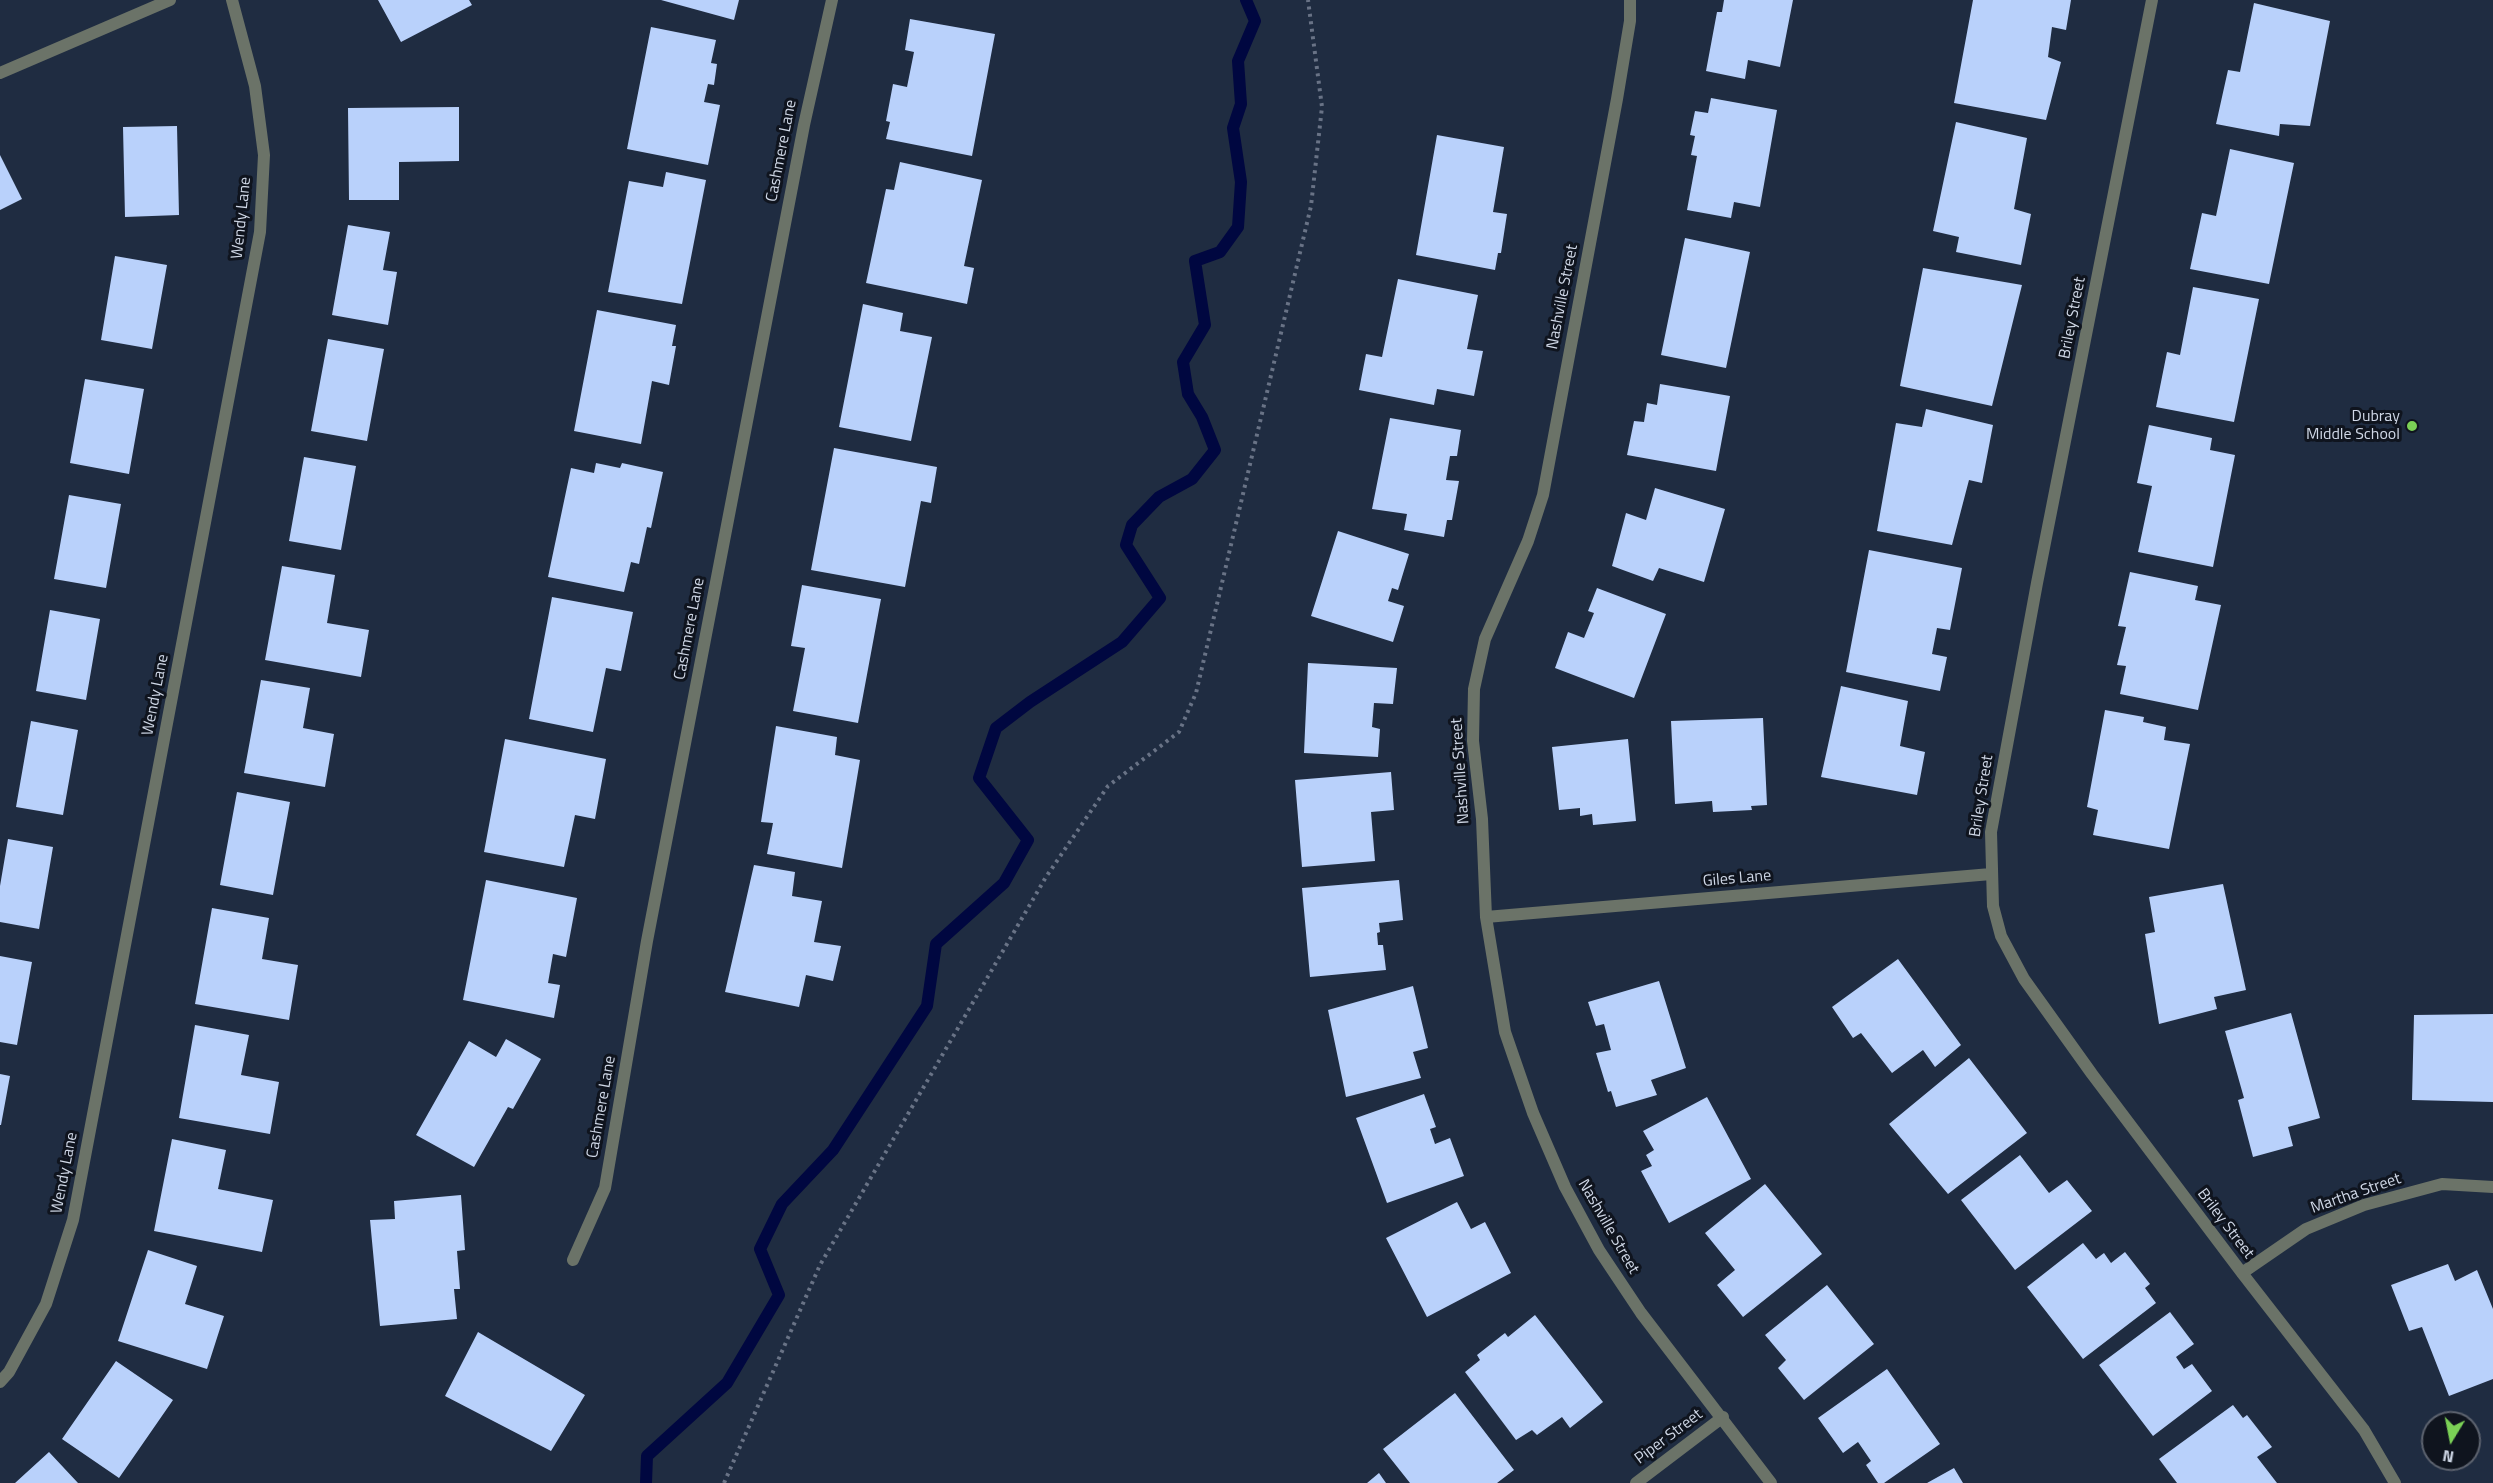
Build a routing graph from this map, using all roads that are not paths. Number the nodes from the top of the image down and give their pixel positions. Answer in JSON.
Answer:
{"nodes":[{"id":1,"x":170,"y":0,"type":"edge"},
{"id":2,"x":232,"y":0,"type":"edge"},
{"id":3,"x":832,"y":0,"type":"edge"},
{"id":4,"x":1630,"y":0,"type":"edge"},
{"id":5,"x":2152,"y":0,"type":"edge"},
{"id":6,"x":0,"y":73,"type":"edge"},
{"id":7,"x":1991,"y":874,"type":"junction"},
{"id":8,"x":1486,"y":917,"type":"junction"},
{"id":9,"x":2493,"y":1188,"type":"edge"},
{"id":10,"x":573,"y":1260,"type":"dead end"},
{"id":11,"x":2242,"y":1272,"type":"junction"},
{"id":12,"x":0,"y":1382,"type":"edge"},
{"id":13,"x":1722,"y":1417,"type":"junction"},
{"id":14,"x":1636,"y":1483,"type":"edge"},
{"id":15,"x":1771,"y":1483,"type":"edge"},
{"id":16,"x":2395,"y":1483,"type":"edge"}],
"edges":[{"from":1,"to":6,"type":"street"},
{"from":2,"to":12,"type":"street","name":"Wendy Lane"},
{"from":3,"to":10,"type":"street","name":"Cashmere Lane"},
{"from":4,"to":8,"type":"street","name":"Nashville Street"},
{"from":5,"to":7,"type":"street","name":"Briley Street"},
{"from":7,"to":8,"type":"street","name":"Giles Lane"},
{"from":7,"to":11,"type":"street","name":"Briley Street"},
{"from":8,"to":13,"type":"street","name":"Nashville Street"},
{"from":9,"to":11,"type":"street","name":"Martha Street"},
{"from":11,"to":16,"type":"street","name":"Briley Street"},
{"from":13,"to":14,"type":"street","name":"Piper Street"},
{"from":13,"to":15,"type":"street","name":"Nashville Street"}]}
